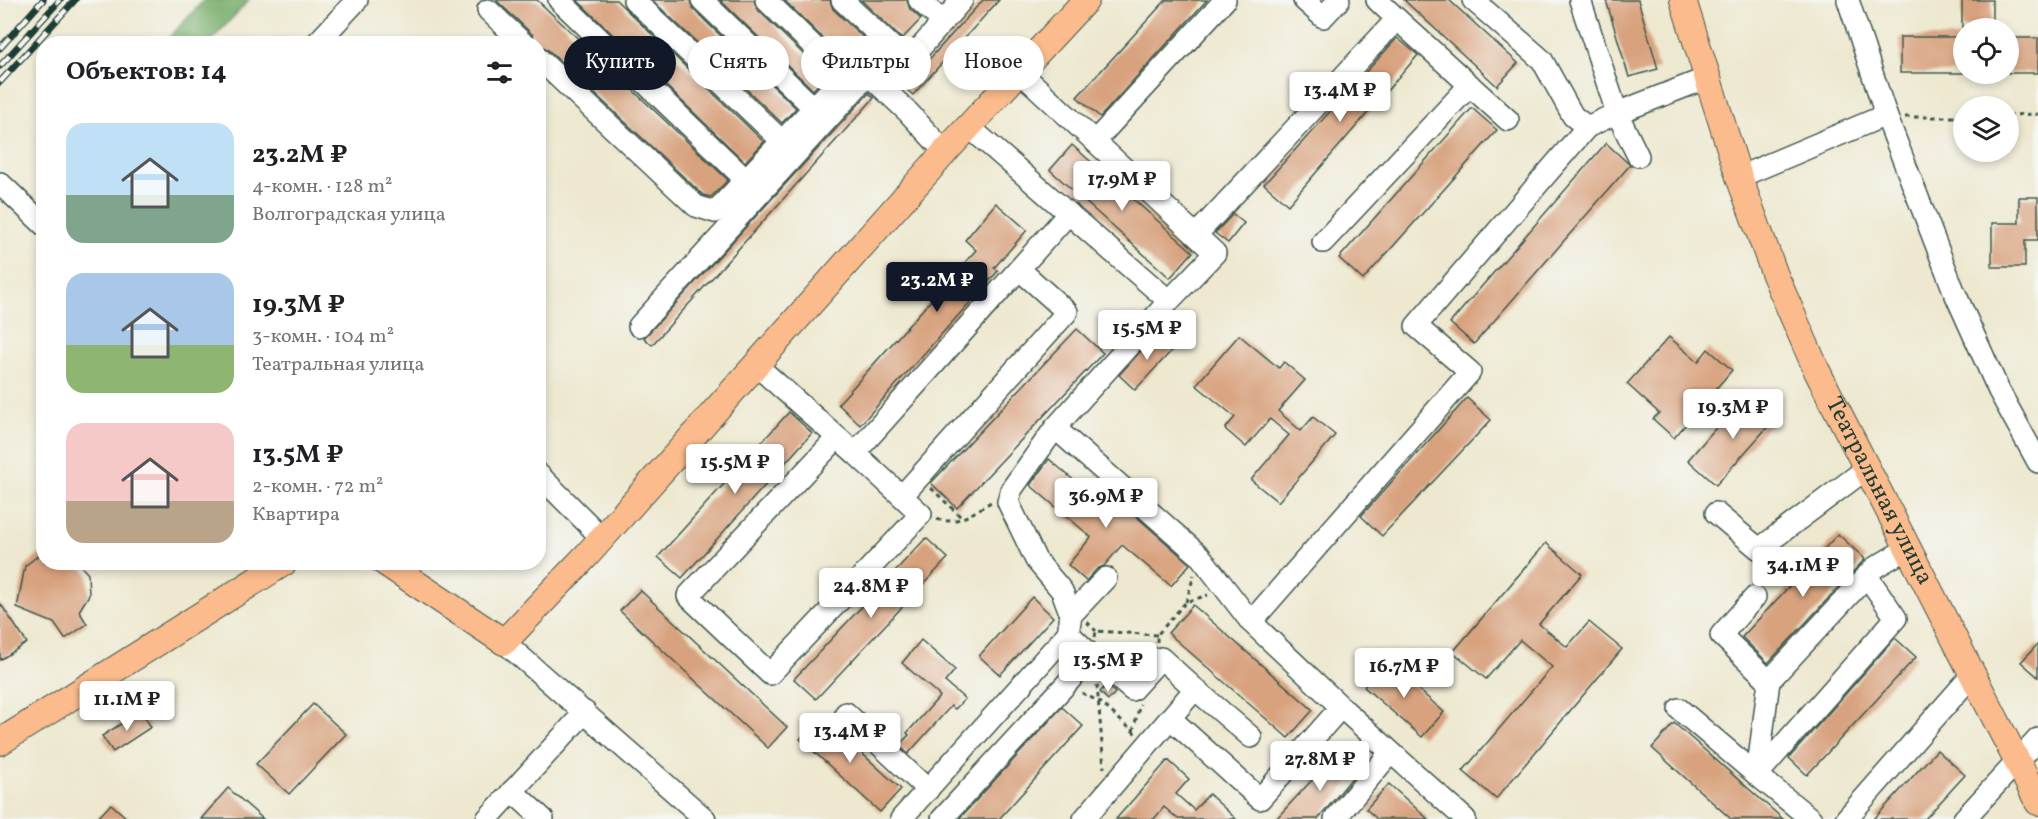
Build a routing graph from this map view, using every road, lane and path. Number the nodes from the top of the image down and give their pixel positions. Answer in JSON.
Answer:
{"nodes":[{"id":1,"x":357,"y":0,"type":"edge"},
{"id":2,"x":559,"y":0,"type":"edge"},
{"id":3,"x":634,"y":0,"type":"edge"},
{"id":4,"x":702,"y":0,"type":"edge"},
{"id":5,"x":766,"y":0,"type":"edge"},
{"id":6,"x":842,"y":0,"type":"edge"},
{"id":7,"x":919,"y":0,"type":"edge"},
{"id":8,"x":962,"y":0,"type":"edge"},
{"id":9,"x":1086,"y":0,"type":"edge"},
{"id":10,"x":1226,"y":0,"type":"edge"},
{"id":11,"x":1304,"y":0,"type":"edge"},
{"id":12,"x":1339,"y":0,"type":"edge"},
{"id":13,"x":1377,"y":0,"type":"edge"},
{"id":14,"x":1473,"y":0,"type":"edge"},
{"id":15,"x":1580,"y":0,"type":"edge"},
{"id":16,"x":1683,"y":0,"type":"edge"},
{"id":17,"x":1848,"y":0,"type":"edge"},
{"id":18,"x":488,"y":10,"type":"dead end"},
{"id":19,"x":1397,"y":19,"type":"junction"},
{"id":20,"x":943,"y":22,"type":"junction"},
{"id":21,"x":323,"y":36,"type":"edge"},
{"id":22,"x":516,"y":36,"type":"edge"},
{"id":23,"x":803,"y":36,"type":"edge"},
{"id":24,"x":1044,"y":45,"type":"edge"},
{"id":25,"x":546,"y":65,"type":"edge"},
{"id":26,"x":1707,"y":78,"type":"junction"},
{"id":27,"x":1470,"y":85,"type":"junction"},
{"id":28,"x":831,"y":90,"type":"edge"},
{"id":29,"x":854,"y":90,"type":"edge"},
{"id":30,"x":884,"y":90,"type":"edge"},
{"id":31,"x":1001,"y":90,"type":"edge"},
{"id":32,"x":1040,"y":90,"type":"edge"},
{"id":33,"x":814,"y":108,"type":"junction"},
{"id":34,"x":1617,"y":113,"type":"junction"},
{"id":35,"x":2038,"y":114,"type":"edge"},
{"id":36,"x":1886,"y":115,"type":"junction"},
{"id":37,"x":2019,"y":115,"type":"edge"},
{"id":38,"x":1953,"y":117,"type":"edge"},
{"id":39,"x":1508,"y":120,"type":"dead end"},
{"id":40,"x":968,"y":126,"type":"junction"},
{"id":41,"x":1587,"y":127,"type":"junction"},
{"id":42,"x":782,"y":141,"type":"junction"},
{"id":43,"x":1095,"y":141,"type":"junction"},
{"id":44,"x":945,"y":152,"type":"junction"},
{"id":45,"x":1638,"y":156,"type":"dead end"},
{"id":46,"x":1739,"y":177,"type":"junction"},
{"id":47,"x":746,"y":180,"type":"junction"},
{"id":48,"x":0,"y":183,"type":"edge"},
{"id":49,"x":1069,"y":213,"type":"junction"},
{"id":50,"x":36,"y":217,"type":"edge"},
{"id":51,"x":1196,"y":235,"type":"junction"},
{"id":52,"x":1323,"y":242,"type":"dead end"},
{"id":53,"x":1019,"y":269,"type":"junction"},
{"id":54,"x":1169,"y":301,"type":"junction"},
{"id":55,"x":639,"y":326,"type":"dead end"},
{"id":56,"x":756,"y":365,"type":"junction"},
{"id":57,"x":1055,"y":428,"type":"junction"},
{"id":58,"x":837,"y":438,"type":"junction"},
{"id":59,"x":855,"y":453,"type":"junction"},
{"id":60,"x":2038,"y":462,"type":"edge"},
{"id":61,"x":1866,"y":469,"type":"junction"},
{"id":62,"x":919,"y":477,"type":"junction"},
{"id":63,"x":546,"y":482,"type":"edge"},
{"id":64,"x":1011,"y":490,"type":"junction"},
{"id":65,"x":902,"y":496,"type":"junction"},
{"id":66,"x":1716,"y":513,"type":"dead end"},
{"id":67,"x":921,"y":514,"type":"junction"},
{"id":68,"x":962,"y":518,"type":"junction"},
{"id":69,"x":602,"y":537,"type":"junction"},
{"id":70,"x":1908,"y":548,"type":"junction"},
{"id":71,"x":1200,"y":556,"type":"junction"},
{"id":72,"x":272,"y":570,"type":"edge"},
{"id":73,"x":396,"y":570,"type":"edge"},
{"id":74,"x":1867,"y":576,"type":"junction"},
{"id":75,"x":1106,"y":578,"type":"dead end"},
{"id":76,"x":1226,"y":589,"type":"junction"},
{"id":77,"x":1755,"y":597,"type":"dead end"},
{"id":78,"x":1186,"y":602,"type":"junction"},
{"id":79,"x":1251,"y":622,"type":"junction"},
{"id":80,"x":1070,"y":624,"type":"junction"},
{"id":81,"x":1157,"y":635,"type":"junction"},
{"id":82,"x":504,"y":642,"type":"junction"},
{"id":83,"x":1092,"y":656,"type":"junction"},
{"id":84,"x":1161,"y":658,"type":"junction"},
{"id":85,"x":1973,"y":674,"type":"junction"},
{"id":86,"x":1769,"y":681,"type":"junction"},
{"id":87,"x":1064,"y":686,"type":"junction"},
{"id":88,"x":1195,"y":689,"type":"junction"},
{"id":89,"x":1100,"y":702,"type":"junction"},
{"id":90,"x":1341,"y":707,"type":"junction"},
{"id":91,"x":1679,"y":709,"type":"dead end"},
{"id":92,"x":585,"y":712,"type":"junction"},
{"id":93,"x":846,"y":713,"type":"dead end"},
{"id":94,"x":1170,"y":718,"type":"junction"},
{"id":95,"x":1251,"y":737,"type":"dead end"},
{"id":96,"x":2038,"y":739,"type":"edge"},
{"id":97,"x":0,"y":742,"type":"edge"},
{"id":98,"x":1148,"y":744,"type":"junction"},
{"id":99,"x":1390,"y":753,"type":"junction"},
{"id":100,"x":2017,"y":762,"type":"junction"},
{"id":101,"x":1757,"y":775,"type":"junction"},
{"id":102,"x":928,"y":790,"type":"junction"},
{"id":103,"x":512,"y":791,"type":"junction"},
{"id":104,"x":1106,"y":793,"type":"junction"},
{"id":105,"x":2038,"y":802,"type":"edge"},
{"id":106,"x":487,"y":819,"type":"edge"},
{"id":107,"x":543,"y":819,"type":"edge"},
{"id":108,"x":705,"y":819,"type":"edge"},
{"id":109,"x":901,"y":819,"type":"edge"},
{"id":110,"x":942,"y":819,"type":"edge"},
{"id":111,"x":1084,"y":819,"type":"edge"},
{"id":112,"x":1335,"y":819,"type":"edge"},
{"id":113,"x":1465,"y":819,"type":"edge"},
{"id":114,"x":1811,"y":819,"type":"edge"},
{"id":115,"x":1846,"y":819,"type":"edge"},
{"id":116,"x":1964,"y":819,"type":"edge"}],
"edges":[{"from":1,"to":21,"type":"street"},
{"from":2,"to":47,"type":"street"},
{"from":3,"to":42,"type":"street"},
{"from":4,"to":33,"type":"street"},
{"from":5,"to":23,"type":"street"},
{"from":6,"to":20,"type":"street"},
{"from":7,"to":20,"type":"street"},
{"from":8,"to":20,"type":"street"},
{"from":9,"to":24,"type":"main road"},
{"from":10,"to":43,"type":"street"},
{"from":11,"to":12,"type":"street"},
{"from":13,"to":19,"type":"street"},
{"from":14,"to":41,"type":"street"},
{"from":15,"to":34,"type":"street"},
{"from":16,"to":26,"type":"main road","name":"Театральная улица"},
{"from":17,"to":36,"type":"street"},
{"from":18,"to":22,"type":"street"},
{"from":19,"to":27,"type":"street"},
{"from":19,"to":51,"type":"street"},
{"from":25,"to":47,"type":"street"},
{"from":26,"to":34,"type":"street"},
{"from":26,"to":46,"type":"main road","name":"Театральная улица"},
{"from":27,"to":39,"type":"street"},
{"from":27,"to":52,"type":"street"},
{"from":28,"to":33,"type":"street"},
{"from":29,"to":55,"type":"street"},
{"from":30,"to":44,"type":"street"},
{"from":31,"to":40,"type":"main road"},
{"from":32,"to":43,"type":"street"},
{"from":33,"to":42,"type":"street"},
{"from":34,"to":41,"type":"street"},
{"from":34,"to":45,"type":"street"},
{"from":35,"to":37,"type":"path"},
{"from":36,"to":38,"type":"path"},
{"from":36,"to":46,"type":"street"},
{"from":36,"to":60,"type":"street"},
{"from":40,"to":44,"type":"main road"},
{"from":40,"to":49,"type":"street"},
{"from":41,"to":79,"type":"street"},
{"from":42,"to":47,"type":"street"},
{"from":43,"to":51,"type":"street"},
{"from":44,"to":56,"type":"main road"},
{"from":46,"to":61,"type":"main road","name":"Театральная улица"},
{"from":48,"to":50,"type":"street"},
{"from":49,"to":53,"type":"street"},
{"from":49,"to":54,"type":"street"},
{"from":51,"to":54,"type":"street"},
{"from":53,"to":59,"type":"street"},
{"from":53,"to":62,"type":"street"},
{"from":54,"to":57,"type":"street"},
{"from":56,"to":58,"type":"street"},
{"from":56,"to":69,"type":"main road"},
{"from":57,"to":64,"type":"street"},
{"from":57,"to":71,"type":"street"},
{"from":58,"to":59,"type":"street"},
{"from":58,"to":67,"type":"street"},
{"from":59,"to":65,"type":"street"},
{"from":61,"to":66,"type":"street"},
{"from":61,"to":70,"type":"main road","name":"Театральная улица"},
{"from":62,"to":65,"type":"street"},
{"from":62,"to":68,"type":"path"},
{"from":63,"to":69,"type":"street"},
{"from":64,"to":68,"type":"path"},
{"from":64,"to":80,"type":"street"},
{"from":65,"to":67,"type":"street"},
{"from":67,"to":68,"type":"path"},
{"from":69,"to":82,"type":"main road"},
{"from":70,"to":74,"type":"street"},
{"from":70,"to":85,"type":"main road","name":"Театральная улица"},
{"from":71,"to":76,"type":"street"},
{"from":71,"to":78,"type":"path"},
{"from":72,"to":97,"type":"main road"},
{"from":73,"to":82,"type":"main road"},
{"from":74,"to":86,"type":"street"},
{"from":74,"to":101,"type":"street"},
{"from":75,"to":80,"type":"street"},
{"from":76,"to":78,"type":"path"},
{"from":76,"to":79,"type":"street"},
{"from":77,"to":86,"type":"street"},
{"from":78,"to":81,"type":"path"},
{"from":79,"to":90,"type":"street"},
{"from":80,"to":83,"type":"street"},
{"from":80,"to":102,"type":"street"},
{"from":81,"to":83,"type":"path"},
{"from":81,"to":84,"type":"path"},
{"from":82,"to":92,"type":"street"},
{"from":83,"to":84,"type":"street"},
{"from":83,"to":87,"type":"street"},
{"from":83,"to":89,"type":"path"},
{"from":84,"to":88,"type":"street"},
{"from":85,"to":100,"type":"main road","name":"Театральная улица"},
{"from":85,"to":115,"type":"street"},
{"from":86,"to":101,"type":"street"},
{"from":87,"to":89,"type":"path"},
{"from":87,"to":110,"type":"street"},
{"from":88,"to":94,"type":"street"},
{"from":88,"to":95,"type":"street"},
{"from":89,"to":98,"type":"path"},
{"from":89,"to":104,"type":"path"},
{"from":90,"to":94,"type":"street"},
{"from":90,"to":99,"type":"street"},
{"from":91,"to":101,"type":"street"},
{"from":92,"to":103,"type":"street"},
{"from":92,"to":108,"type":"street"},
{"from":93,"to":102,"type":"street"},
{"from":94,"to":98,"type":"street"},
{"from":96,"to":100,"type":"street"},
{"from":98,"to":104,"type":"street"},
{"from":99,"to":112,"type":"street"},
{"from":99,"to":113,"type":"street"},
{"from":100,"to":105,"type":"main road","name":"Театральная улица"},
{"from":100,"to":116,"type":"street"},
{"from":101,"to":114,"type":"street"},
{"from":102,"to":109,"type":"street"},
{"from":103,"to":106,"type":"street"},
{"from":103,"to":107,"type":"street"},
{"from":104,"to":111,"type":"street"}]}
